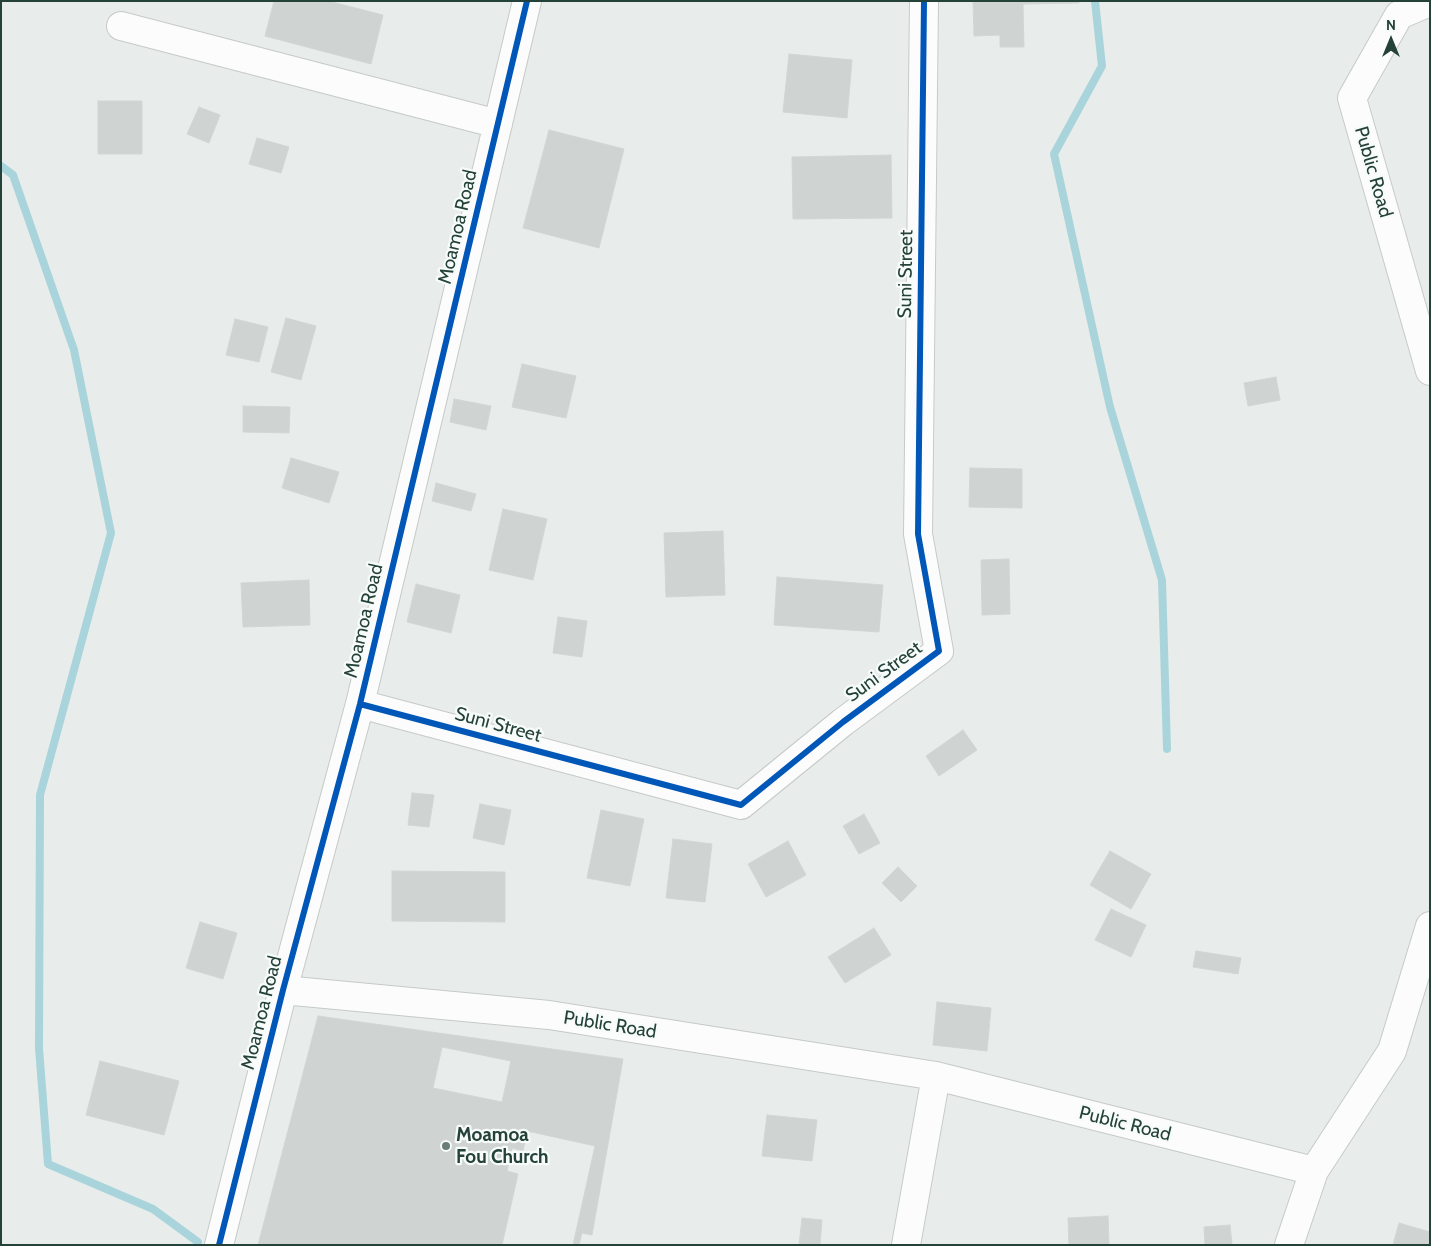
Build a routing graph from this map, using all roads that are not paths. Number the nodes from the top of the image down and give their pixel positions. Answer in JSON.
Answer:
{"nodes":[{"id":1,"x":527,"y":1,"type":"edge"},
{"id":2,"x":924,"y":1,"type":"edge"},
{"id":3,"x":1430,"y":2,"type":"edge"},
{"id":4,"x":121,"y":26,"type":"dead end"},
{"id":5,"x":498,"y":124,"type":"junction"},
{"id":6,"x":1430,"y":371,"type":"edge"},
{"id":7,"x":360,"y":704,"type":"junction"},
{"id":8,"x":1430,"y":926,"type":"edge"},
{"id":9,"x":283,"y":990,"type":"junction"},
{"id":10,"x":936,"y":1076,"type":"junction"},
{"id":11,"x":1314,"y":1172,"type":"junction"},
{"id":12,"x":219,"y":1245,"type":"edge"},
{"id":13,"x":906,"y":1245,"type":"edge"},
{"id":14,"x":1289,"y":1245,"type":"edge"}],
"edges":[{"from":1,"to":5,"type":"street","name":"Moamoa Road"},
{"from":2,"to":7,"type":"street","name":"Suni Street"},
{"from":3,"to":6,"type":"street","name":"Public Road"},
{"from":4,"to":5,"type":"street"},
{"from":5,"to":7,"type":"street","name":"Moamoa Road"},
{"from":7,"to":9,"type":"street","name":"Moamoa Road"},
{"from":8,"to":11,"type":"street"},
{"from":9,"to":10,"type":"street","name":"Public Road"},
{"from":9,"to":12,"type":"street","name":"Moamoa Road"},
{"from":10,"to":11,"type":"street","name":"Public Road"},
{"from":10,"to":13,"type":"street"},
{"from":11,"to":14,"type":"street"}]}
